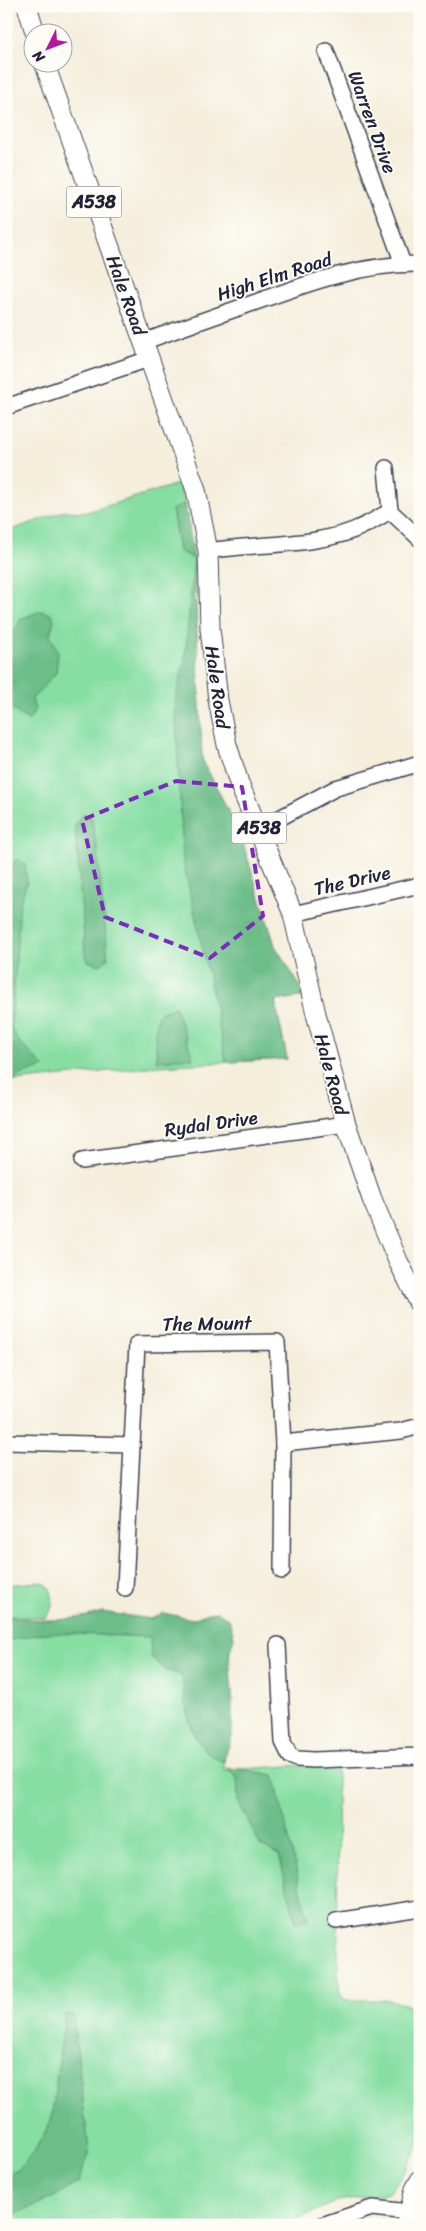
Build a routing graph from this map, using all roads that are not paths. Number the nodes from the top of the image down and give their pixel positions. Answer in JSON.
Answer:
{"nodes":[{"id":1,"x":27,"y":6,"type":"edge"},
{"id":2,"x":32,"y":22,"type":"edge"},
{"id":3,"x":326,"y":51,"type":"dead end"},
{"id":4,"x":48,"y":72,"type":"edge"},
{"id":5,"x":403,"y":264,"type":"junction"},
{"id":6,"x":420,"y":264,"type":"edge"},
{"id":7,"x":146,"y":350,"type":"junction"},
{"id":8,"x":6,"y":406,"type":"edge"},
{"id":9,"x":386,"y":468,"type":"dead end"},
{"id":10,"x":390,"y":511,"type":"junction"},
{"id":11,"x":420,"y":539,"type":"edge"},
{"id":12,"x":208,"y":551,"type":"junction"},
{"id":13,"x":420,"y":762,"type":"edge"},
{"id":14,"x":259,"y":829,"type":"junction"},
{"id":15,"x":420,"y":885,"type":"edge"},
{"id":16,"x":293,"y":914,"type":"junction"},
{"id":17,"x":346,"y":1124,"type":"junction"},
{"id":18,"x":82,"y":1161,"type":"dead end"},
{"id":19,"x":420,"y":1304,"type":"edge"},
{"id":20,"x":420,"y":1426,"type":"edge"},
{"id":21,"x":6,"y":1442,"type":"edge"},
{"id":22,"x":283,"y":1443,"type":"junction"},
{"id":23,"x":132,"y":1445,"type":"junction"},
{"id":24,"x":282,"y":1571,"type":"dead end"},
{"id":25,"x":125,"y":1588,"type":"dead end"},
{"id":26,"x":278,"y":1645,"type":"dead end"},
{"id":27,"x":420,"y":1756,"type":"edge"},
{"id":28,"x":420,"y":1908,"type":"edge"},
{"id":29,"x":336,"y":1920,"type":"dead end"},
{"id":30,"x":420,"y":2180,"type":"edge"},
{"id":31,"x":408,"y":2218,"type":"edge"},
{"id":32,"x":322,"y":2225,"type":"edge"}],
"edges":[{"from":1,"to":2,"type":"main road"},
{"from":3,"to":5,"type":"street","name":"Warren Drive"},
{"from":4,"to":7,"type":"main road","name":"Hale Road","number":"A538"},
{"from":5,"to":6,"type":"street","name":"High Elm Road"},
{"from":5,"to":7,"type":"street","name":"High Elm Road"},
{"from":7,"to":8,"type":"street","name":"High Elm Road"},
{"from":7,"to":12,"type":"main road","name":"Hale Road","number":"A538"},
{"from":9,"to":10,"type":"street"},
{"from":10,"to":11,"type":"street"},
{"from":10,"to":12,"type":"street"},
{"from":12,"to":14,"type":"main road","name":"Hale Road","number":"A538"},
{"from":13,"to":14,"type":"street"},
{"from":14,"to":16,"type":"main road","name":"Hale Road","number":"A538"},
{"from":15,"to":16,"type":"street","name":"The Drive"},
{"from":16,"to":17,"type":"main road","name":"Hale Road","number":"A538"},
{"from":17,"to":18,"type":"street","name":"Rydal Drive"},
{"from":17,"to":19,"type":"main road","name":"Hale Road","number":"A538"},
{"from":20,"to":22,"type":"street"},
{"from":21,"to":23,"type":"street"},
{"from":22,"to":23,"type":"street","name":"The Mount"},
{"from":22,"to":24,"type":"street","name":"The Mount"},
{"from":23,"to":25,"type":"street","name":"The Mount"},
{"from":26,"to":27,"type":"street"},
{"from":28,"to":29,"type":"street"},
{"from":30,"to":31,"type":"main road"},
{"from":31,"to":32,"type":"street"}]}
